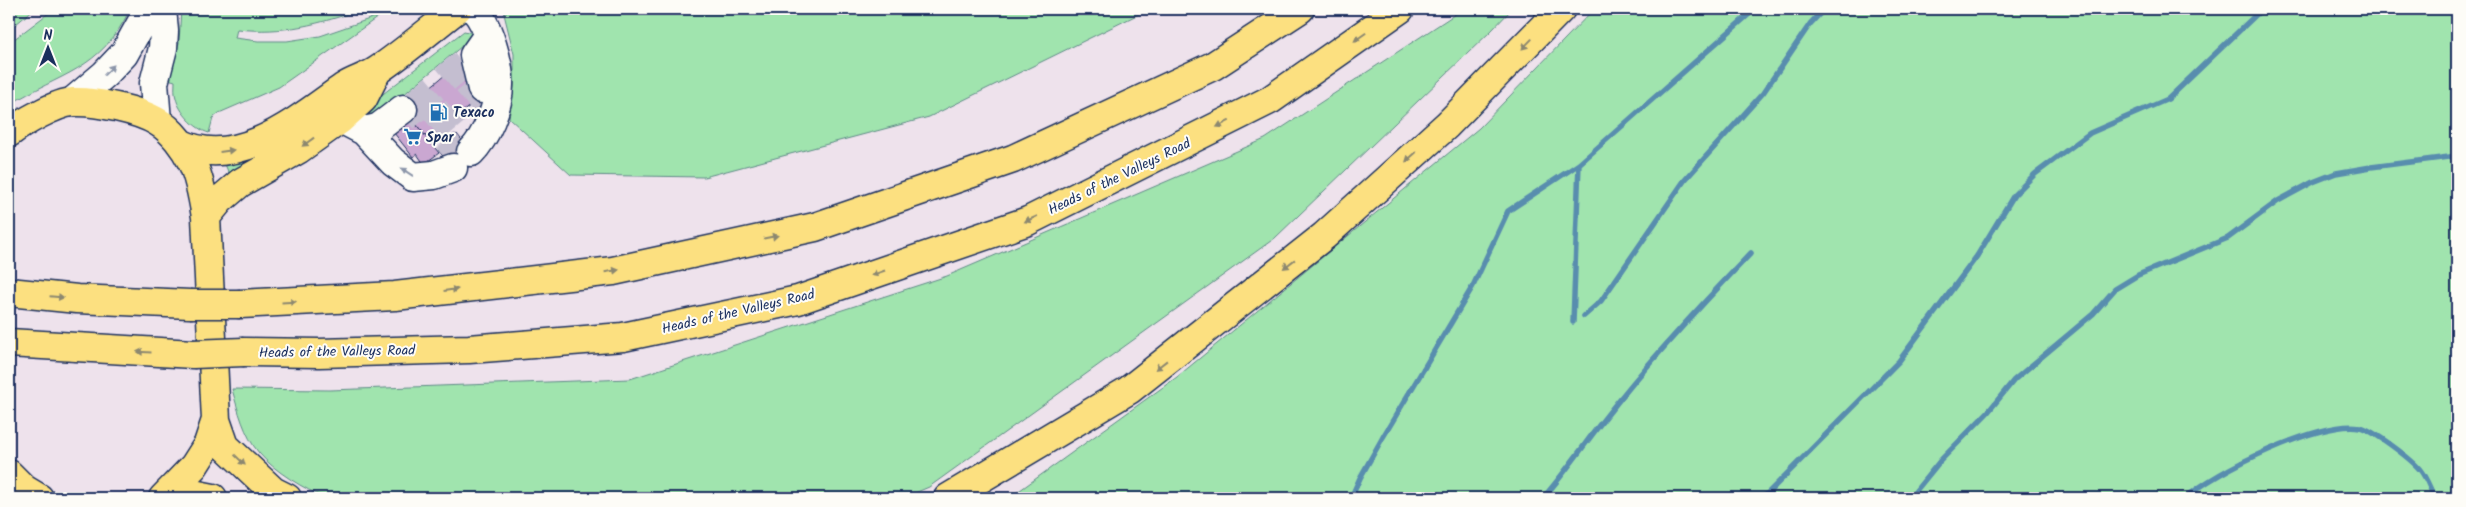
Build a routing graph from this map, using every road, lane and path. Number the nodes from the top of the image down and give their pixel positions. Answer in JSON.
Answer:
{"nodes":[{"id":1,"x":150,"y":9,"type":"edge"},
{"id":2,"x":162,"y":9,"type":"edge"},
{"id":3,"x":457,"y":9,"type":"edge"},
{"id":4,"x":474,"y":9,"type":"edge"},
{"id":5,"x":1300,"y":9,"type":"edge"},
{"id":6,"x":1400,"y":9,"type":"edge"},
{"id":7,"x":1561,"y":9,"type":"edge"},
{"id":8,"x":377,"y":71,"type":"junction"},
{"id":9,"x":72,"y":102,"type":"junction"},
{"id":10,"x":403,"y":109,"type":"tunnel mouth"},
{"id":11,"x":157,"y":121,"type":"junction"},
{"id":12,"x":352,"y":125,"type":"junction"},
{"id":13,"x":9,"y":133,"type":"edge"},
{"id":14,"x":180,"y":143,"type":"junction"},
{"id":15,"x":206,"y":217,"type":"junction"},
{"id":16,"x":9,"y":292,"type":"edge"},
{"id":17,"x":9,"y":343,"type":"edge"},
{"id":18,"x":216,"y":420,"type":"junction"},
{"id":19,"x":9,"y":474,"type":"edge"},
{"id":20,"x":165,"y":497,"type":"edge"},
{"id":21,"x":39,"y":498,"type":"edge"},
{"id":22,"x":213,"y":498,"type":"edge"},
{"id":23,"x":287,"y":498,"type":"edge"},
{"id":24,"x":948,"y":498,"type":"edge"}],
"edges":[{"from":9,"to":1,"type":"street","one_way":true},
{"from":2,"to":11,"type":"street"},
{"from":3,"to":8,"type":"highway"},
{"from":4,"to":12,"type":"street","one_way":true},
{"from":16,"to":5,"type":"highway","one_way":true,"bridge":true},
{"from":6,"to":17,"type":"highway","name":"Heads of the Valleys Road","one_way":true,"bridge":true},
{"from":7,"to":24,"type":"highway","one_way":true},
{"from":8,"to":12,"type":"highway"},
{"from":14,"to":8,"type":"highway","one_way":true},
{"from":9,"to":11,"type":"highway"},
{"from":9,"to":13,"type":"highway"},
{"from":10,"to":12,"type":"street"},
{"from":11,"to":14,"type":"highway"},
{"from":12,"to":15,"type":"highway","one_way":true},
{"from":14,"to":15,"type":"highway"},
{"from":15,"to":18,"type":"highway"},
{"from":18,"to":20,"type":"highway"},
{"from":18,"to":23,"type":"highway","one_way":true},
{"from":19,"to":21,"type":"highway"},
{"from":20,"to":22,"type":"highway"}]}
